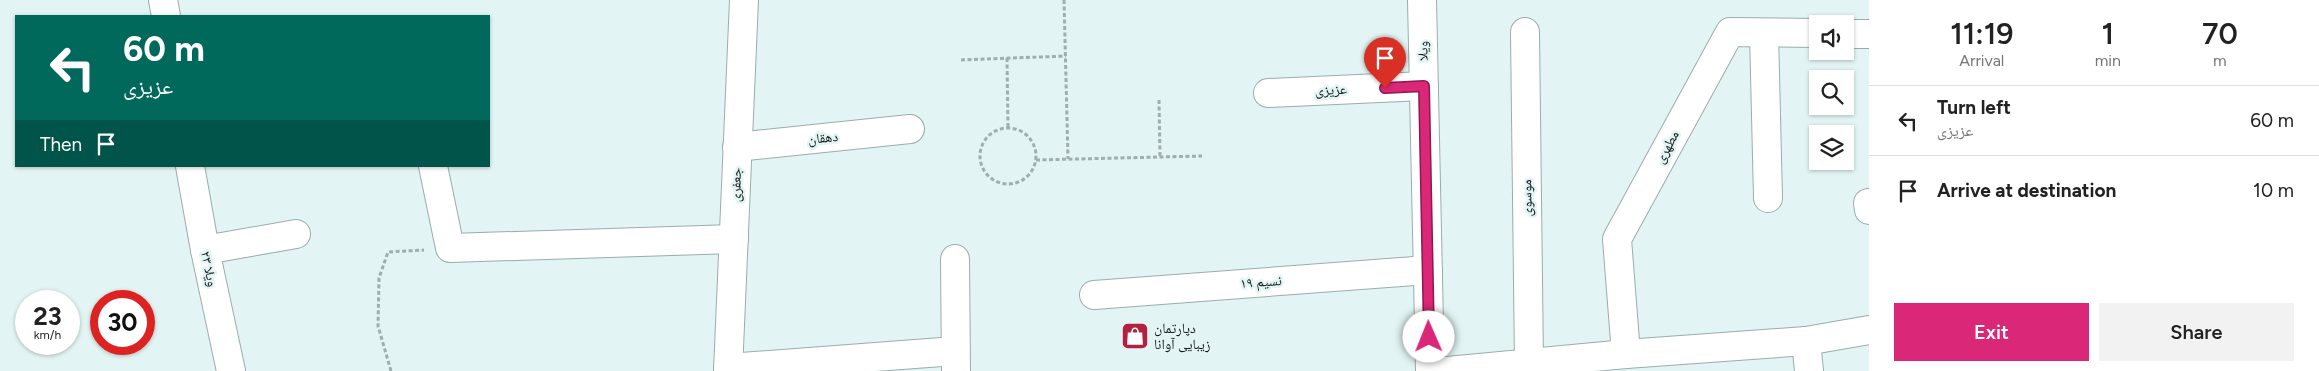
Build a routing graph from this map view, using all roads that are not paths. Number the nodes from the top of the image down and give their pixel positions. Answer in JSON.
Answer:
{"nodes":[{"id":1,"x":163,"y":0,"type":"edge"},
{"id":2,"x":744,"y":0,"type":"edge"},
{"id":3,"x":1422,"y":0,"type":"edge"},
{"id":4,"x":166,"y":15,"type":"edge"},
{"id":5,"x":1525,"y":32,"type":"dead end"},
{"id":6,"x":1764,"y":33,"type":"junction"},
{"id":7,"x":1809,"y":33,"type":"edge"},
{"id":8,"x":1854,"y":34,"type":"edge"},
{"id":9,"x":1869,"y":34,"type":"edge"},
{"id":10,"x":1424,"y":86,"type":"junction"},
{"id":11,"x":1268,"y":93,"type":"dead end"},
{"id":12,"x":910,"y":129,"type":"dead end"},
{"id":13,"x":738,"y":147,"type":"junction"},
{"id":14,"x":190,"y":167,"type":"edge"},
{"id":15,"x":433,"y":167,"type":"edge"},
{"id":16,"x":1768,"y":198,"type":"dead end"},
{"id":17,"x":1868,"y":203,"type":"edge"},
{"id":18,"x":1869,"y":210,"type":"edge"},
{"id":19,"x":296,"y":234,"type":"dead end"},
{"id":20,"x":734,"y":239,"type":"junction"},
{"id":21,"x":205,"y":250,"type":"junction"},
{"id":22,"x":954,"y":259,"type":"dead end"},
{"id":23,"x":1428,"y":270,"type":"junction"},
{"id":24,"x":1094,"y":295,"type":"dead end"},
{"id":25,"x":1869,"y":330,"type":"edge"},
{"id":26,"x":1806,"y":341,"type":"junction"},
{"id":27,"x":1626,"y":354,"type":"junction"},
{"id":28,"x":955,"y":361,"type":"edge"},
{"id":29,"x":1529,"y":363,"type":"junction"},
{"id":30,"x":728,"y":369,"type":"edge"},
{"id":31,"x":231,"y":371,"type":"edge"},
{"id":32,"x":1430,"y":371,"type":"edge"},
{"id":33,"x":1447,"y":371,"type":"edge"},
{"id":34,"x":1809,"y":371,"type":"edge"}],
"edges":[{"from":1,"to":4,"type":"street"},
{"from":2,"to":13,"type":"street","name":"جعفری"},
{"from":3,"to":10,"type":"street","name":"ویلا"},
{"from":5,"to":29,"type":"street","name":"موسوی"},
{"from":6,"to":7,"type":"street","name":"مطهری"},
{"from":6,"to":16,"type":"street"},
{"from":6,"to":27,"type":"street","name":"مطهری"},
{"from":8,"to":9,"type":"street"},
{"from":10,"to":11,"type":"street","name":"عزیزی"},
{"from":10,"to":23,"type":"street","name":"ویلا"},
{"from":12,"to":13,"type":"street","name":"دهقان"},
{"from":13,"to":20,"type":"street","name":"جعفری"},
{"from":14,"to":21,"type":"street","name":"ویلا ۲۳"},
{"from":15,"to":20,"type":"street"},
{"from":17,"to":18,"type":"street"},
{"from":19,"to":21,"type":"street"},
{"from":20,"to":30,"type":"street","name":"جعفری"},
{"from":21,"to":31,"type":"street","name":"ویلا ۲۳"},
{"from":22,"to":28,"type":"street"},
{"from":23,"to":24,"type":"street","name":"نسیم ۱۹"},
{"from":23,"to":32,"type":"street","name":"ویلا"},
{"from":25,"to":26,"type":"street"},
{"from":26,"to":27,"type":"street"},
{"from":26,"to":34,"type":"street"},
{"from":27,"to":29,"type":"street"},
{"from":28,"to":30,"type":"street"},
{"from":29,"to":33,"type":"street"}]}
